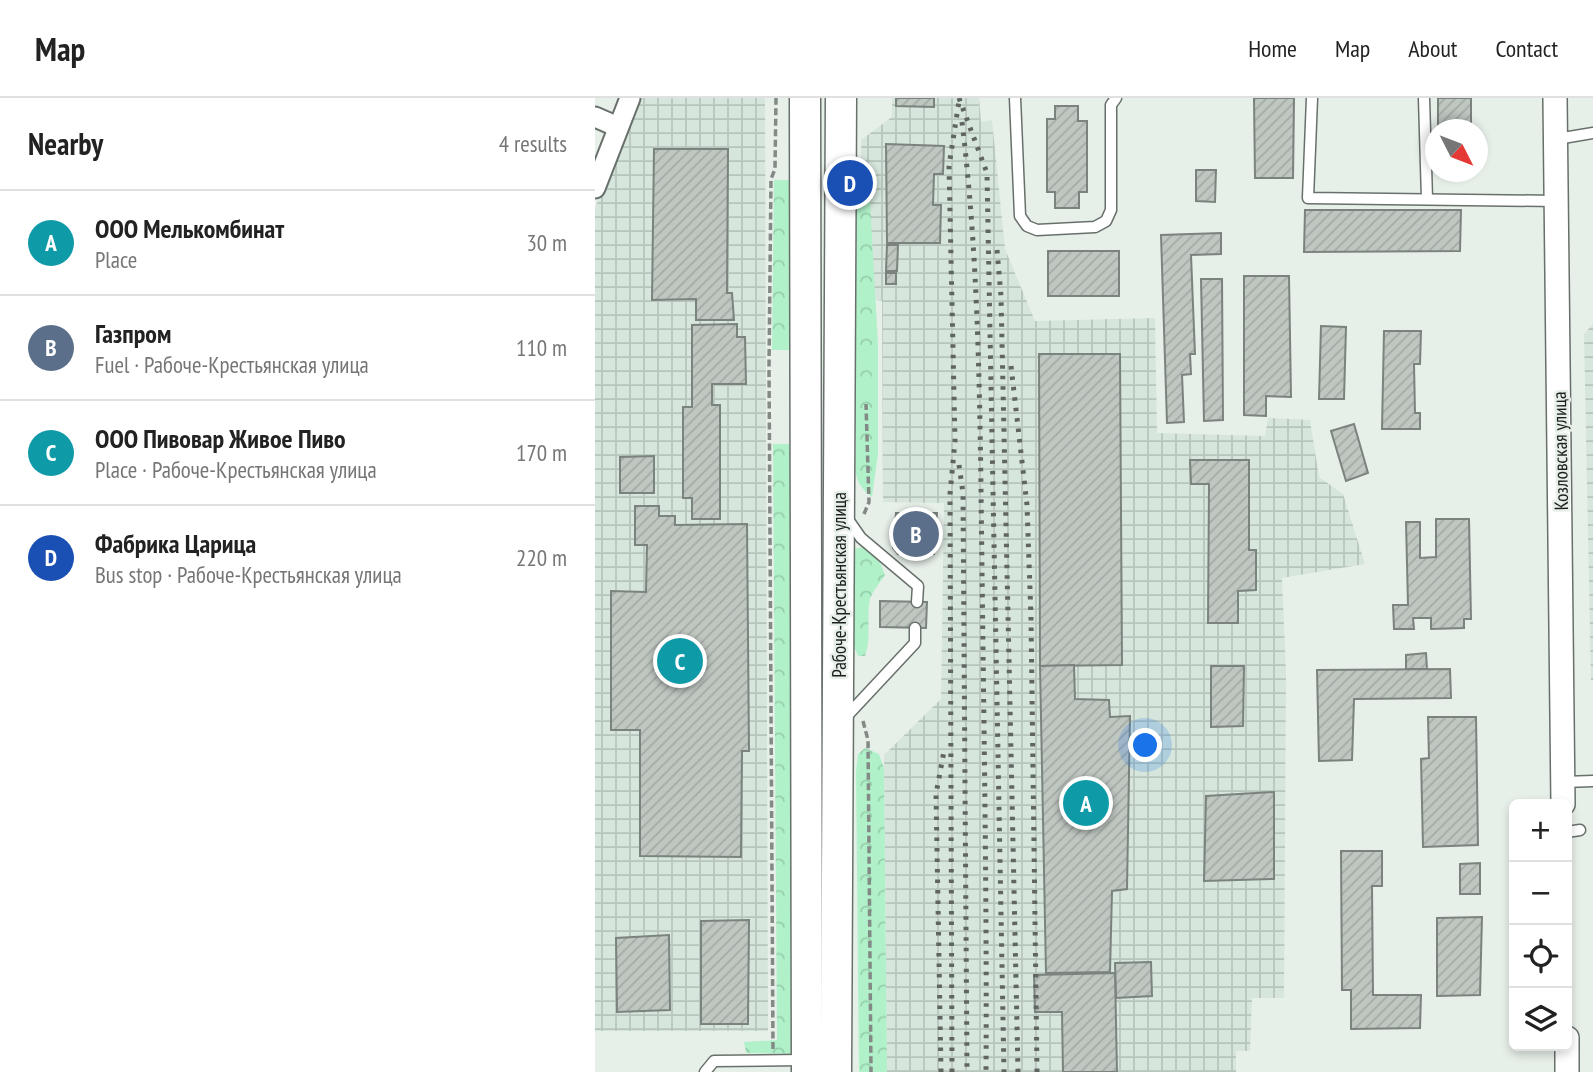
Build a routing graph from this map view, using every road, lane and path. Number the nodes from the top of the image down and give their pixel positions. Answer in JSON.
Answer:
{"nodes":[{"id":1,"x":630,"y":98,"type":"edge"},
{"id":2,"x":776,"y":98,"type":"edge"},
{"id":3,"x":805,"y":98,"type":"edge"},
{"id":4,"x":841,"y":98,"type":"edge"},
{"id":5,"x":1015,"y":98,"type":"edge"},
{"id":6,"x":1116,"y":98,"type":"edge"},
{"id":7,"x":1312,"y":98,"type":"edge"},
{"id":8,"x":1424,"y":98,"type":"edge"},
{"id":9,"x":1555,"y":98,"type":"edge"},
{"id":10,"x":595,"y":117,"type":"edge"},
{"id":11,"x":618,"y":127,"type":"junction"},
{"id":12,"x":1593,"y":133,"type":"edge"},
{"id":13,"x":1556,"y":139,"type":"junction"},
{"id":14,"x":595,"y":188,"type":"edge"},
{"id":15,"x":1427,"y":199,"type":"junction"},
{"id":16,"x":1557,"y":201,"type":"junction"},
{"id":17,"x":839,"y":507,"type":"junction"},
{"id":18,"x":917,"y":602,"type":"dead end"},
{"id":19,"x":915,"y":628,"type":"dead end"},
{"id":20,"x":839,"y":724,"type":"junction"},
{"id":21,"x":1593,"y":781,"type":"edge"},
{"id":22,"x":1563,"y":793,"type":"edge"},
{"id":23,"x":1580,"y":830,"type":"dead end"},
{"id":24,"x":1572,"y":831,"type":"edge"},
{"id":25,"x":1567,"y":1051,"type":"edge"},
{"id":26,"x":773,"y":1060,"type":"junction"},
{"id":27,"x":807,"y":1066,"type":"edge"},
{"id":28,"x":705,"y":1072,"type":"edge"},
{"id":29,"x":836,"y":1072,"type":"edge"},
{"id":30,"x":1567,"y":1072,"type":"edge"}],
"edges":[{"from":1,"to":11,"type":"street"},
{"from":2,"to":26,"type":"path"},
{"from":3,"to":27,"type":"main road","name":"Рабоче-Крестьянская улица"},
{"from":4,"to":17,"type":"main road","name":"Рабоче-Крестьянская улица"},
{"from":5,"to":6,"type":"lane"},
{"from":7,"to":15,"type":"lane"},
{"from":8,"to":15,"type":"lane"},
{"from":9,"to":13,"type":"street","name":"Козловская улица"},
{"from":10,"to":11,"type":"street"},
{"from":11,"to":14,"type":"street"},
{"from":12,"to":13,"type":"lane"},
{"from":13,"to":16,"type":"street","name":"Козловская улица"},
{"from":15,"to":16,"type":"lane"},
{"from":16,"to":22,"type":"street","name":"Козловская улица"},
{"from":17,"to":18,"type":"lane"},
{"from":17,"to":20,"type":"main road","name":"Рабоче-Крестьянская улица"},
{"from":19,"to":20,"type":"lane"},
{"from":20,"to":29,"type":"main road","name":"Рабоче-Крестьянская улица"},
{"from":21,"to":22,"type":"lane"},
{"from":23,"to":24,"type":"lane"},
{"from":25,"to":30,"type":"street"},
{"from":26,"to":27,"type":"lane"},
{"from":26,"to":28,"type":"lane"}]}
